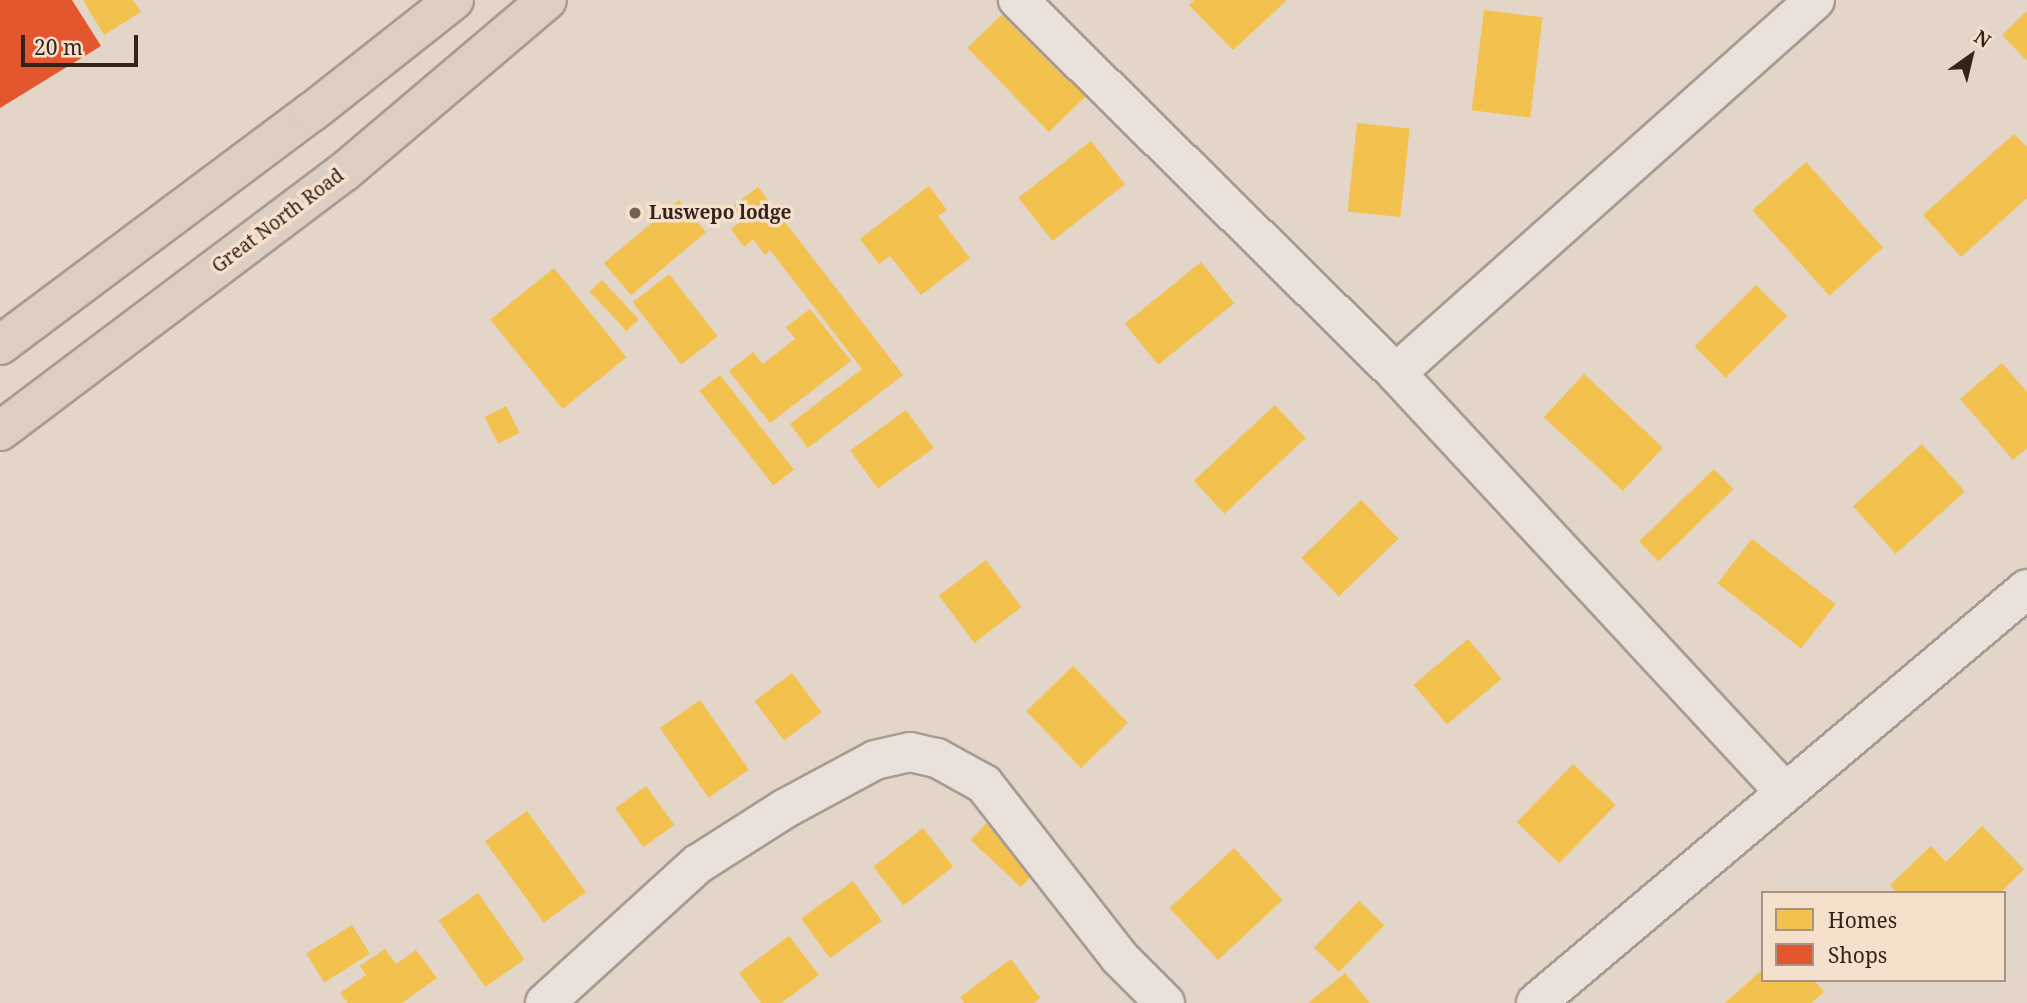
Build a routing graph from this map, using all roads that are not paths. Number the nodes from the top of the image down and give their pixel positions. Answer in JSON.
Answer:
{"nodes":[{"id":1,"x":454,"y":0,"type":"edge"},
{"id":2,"x":547,"y":0,"type":"edge"},
{"id":3,"x":1018,"y":0,"type":"edge"},
{"id":4,"x":1815,"y":0,"type":"edge"},
{"id":5,"x":0,"y":345,"type":"edge"},
{"id":6,"x":1396,"y":373,"type":"junction"},
{"id":7,"x":0,"y":431,"type":"edge"},
{"id":8,"x":2027,"y":589,"type":"edge"},
{"id":9,"x":1784,"y":791,"type":"junction"},
{"id":10,"x":545,"y":1003,"type":"edge"},
{"id":11,"x":1165,"y":1003,"type":"edge"},
{"id":12,"x":1536,"y":1003,"type":"edge"}],
"edges":[{"from":1,"to":5,"type":"highway"},
{"from":2,"to":7,"type":"highway","name":"Great North Road"},
{"from":3,"to":6,"type":"street"},
{"from":4,"to":6,"type":"street"},
{"from":6,"to":9,"type":"street"},
{"from":8,"to":9,"type":"street"},
{"from":9,"to":12,"type":"street"},
{"from":10,"to":11,"type":"street"}]}
